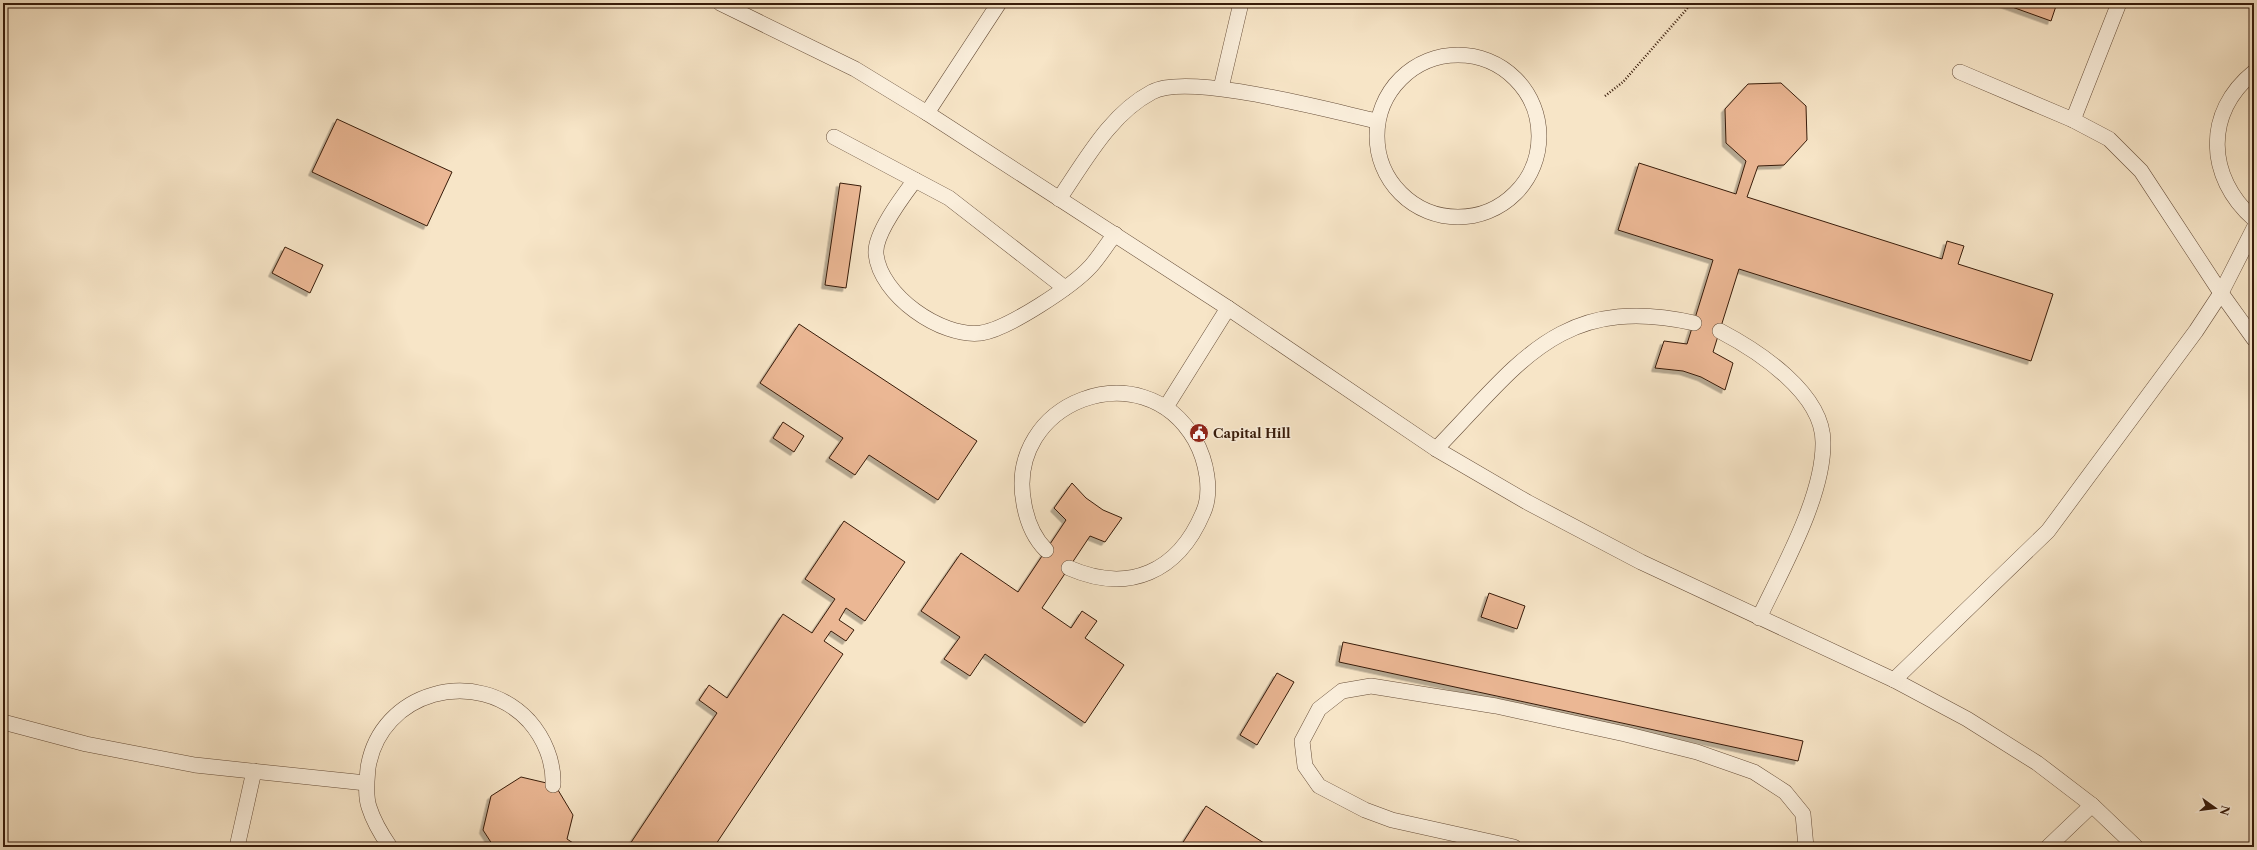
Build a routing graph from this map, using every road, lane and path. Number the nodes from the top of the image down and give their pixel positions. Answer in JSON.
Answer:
{"nodes":[{"id":1,"x":720,"y":3,"type":"edge"},
{"id":2,"x":999,"y":3,"type":"edge"},
{"id":3,"x":1241,"y":3,"type":"edge"},
{"id":4,"x":1692,"y":3,"type":"edge"},
{"id":5,"x":2119,"y":3,"type":"edge"},
{"id":6,"x":1960,"y":72,"type":"dead end"},
{"id":7,"x":2254,"y":72,"type":"edge"},
{"id":8,"x":1221,"y":88,"type":"junction"},
{"id":9,"x":1605,"y":96,"type":"dead end"},
{"id":10,"x":927,"y":112,"type":"junction"},
{"id":11,"x":2073,"y":120,"type":"junction"},
{"id":12,"x":1377,"y":121,"type":"junction"},
{"id":13,"x":834,"y":137,"type":"dead end"},
{"id":14,"x":915,"y":180,"type":"junction"},
{"id":15,"x":1059,"y":199,"type":"junction"},
{"id":16,"x":2254,"y":219,"type":"edge"},
{"id":17,"x":2254,"y":228,"type":"edge"},
{"id":18,"x":1115,"y":234,"type":"junction"},
{"id":19,"x":1065,"y":288,"type":"junction"},
{"id":20,"x":2221,"y":293,"type":"junction"},
{"id":21,"x":1228,"y":308,"type":"junction"},
{"id":22,"x":1694,"y":323,"type":"dead end"},
{"id":23,"x":1720,"y":331,"type":"dead end"},
{"id":24,"x":2254,"y":339,"type":"edge"},
{"id":25,"x":1166,"y":407,"type":"junction"},
{"id":26,"x":1436,"y":449,"type":"junction"},
{"id":27,"x":1046,"y":550,"type":"dead end"},
{"id":28,"x":1069,"y":568,"type":"dead end"},
{"id":29,"x":1759,"y":618,"type":"junction"},
{"id":30,"x":1894,"y":680,"type":"junction"},
{"id":31,"x":3,"y":722,"type":"edge"},
{"id":32,"x":254,"y":772,"type":"junction"},
{"id":33,"x":366,"y":783,"type":"junction"},
{"id":34,"x":553,"y":785,"type":"dead end"},
{"id":35,"x":2092,"y":805,"type":"junction"},
{"id":36,"x":237,"y":847,"type":"edge"},
{"id":37,"x":390,"y":847,"type":"edge"},
{"id":38,"x":1514,"y":847,"type":"edge"},
{"id":39,"x":1806,"y":847,"type":"edge"},
{"id":40,"x":2048,"y":847,"type":"edge"},
{"id":41,"x":2136,"y":847,"type":"edge"}],
"edges":[{"from":1,"to":10,"type":"lane"},
{"from":2,"to":10,"type":"lane"},
{"from":3,"to":8,"type":"lane"},
{"from":4,"to":9,"type":"path"},
{"from":5,"to":11,"type":"lane"},
{"from":6,"to":11,"type":"lane"},
{"from":7,"to":16,"type":"lane"},
{"from":8,"to":12,"type":"lane"},
{"from":8,"to":15,"type":"lane"},
{"from":10,"to":15,"type":"lane"},
{"from":11,"to":20,"type":"lane"},
{"from":12,"to":12,"type":"lane"},
{"from":13,"to":14,"type":"lane"},
{"from":14,"to":19,"type":"lane"},
{"from":14,"to":19,"type":"lane"},
{"from":15,"to":18,"type":"lane"},
{"from":17,"to":20,"type":"lane"},
{"from":18,"to":19,"type":"lane"},
{"from":18,"to":21,"type":"lane"},
{"from":20,"to":24,"type":"lane"},
{"from":20,"to":30,"type":"lane"},
{"from":21,"to":25,"type":"lane"},
{"from":21,"to":26,"type":"lane"},
{"from":22,"to":26,"type":"lane"},
{"from":23,"to":29,"type":"lane"},
{"from":25,"to":27,"type":"lane"},
{"from":25,"to":28,"type":"lane"},
{"from":26,"to":29,"type":"lane"},
{"from":29,"to":30,"type":"lane"},
{"from":30,"to":35,"type":"lane"},
{"from":31,"to":32,"type":"lane"},
{"from":32,"to":33,"type":"lane"},
{"from":32,"to":36,"type":"lane"},
{"from":33,"to":34,"type":"lane"},
{"from":33,"to":37,"type":"lane"},
{"from":35,"to":40,"type":"lane"},
{"from":35,"to":41,"type":"lane"},
{"from":38,"to":39,"type":"lane"}]}
